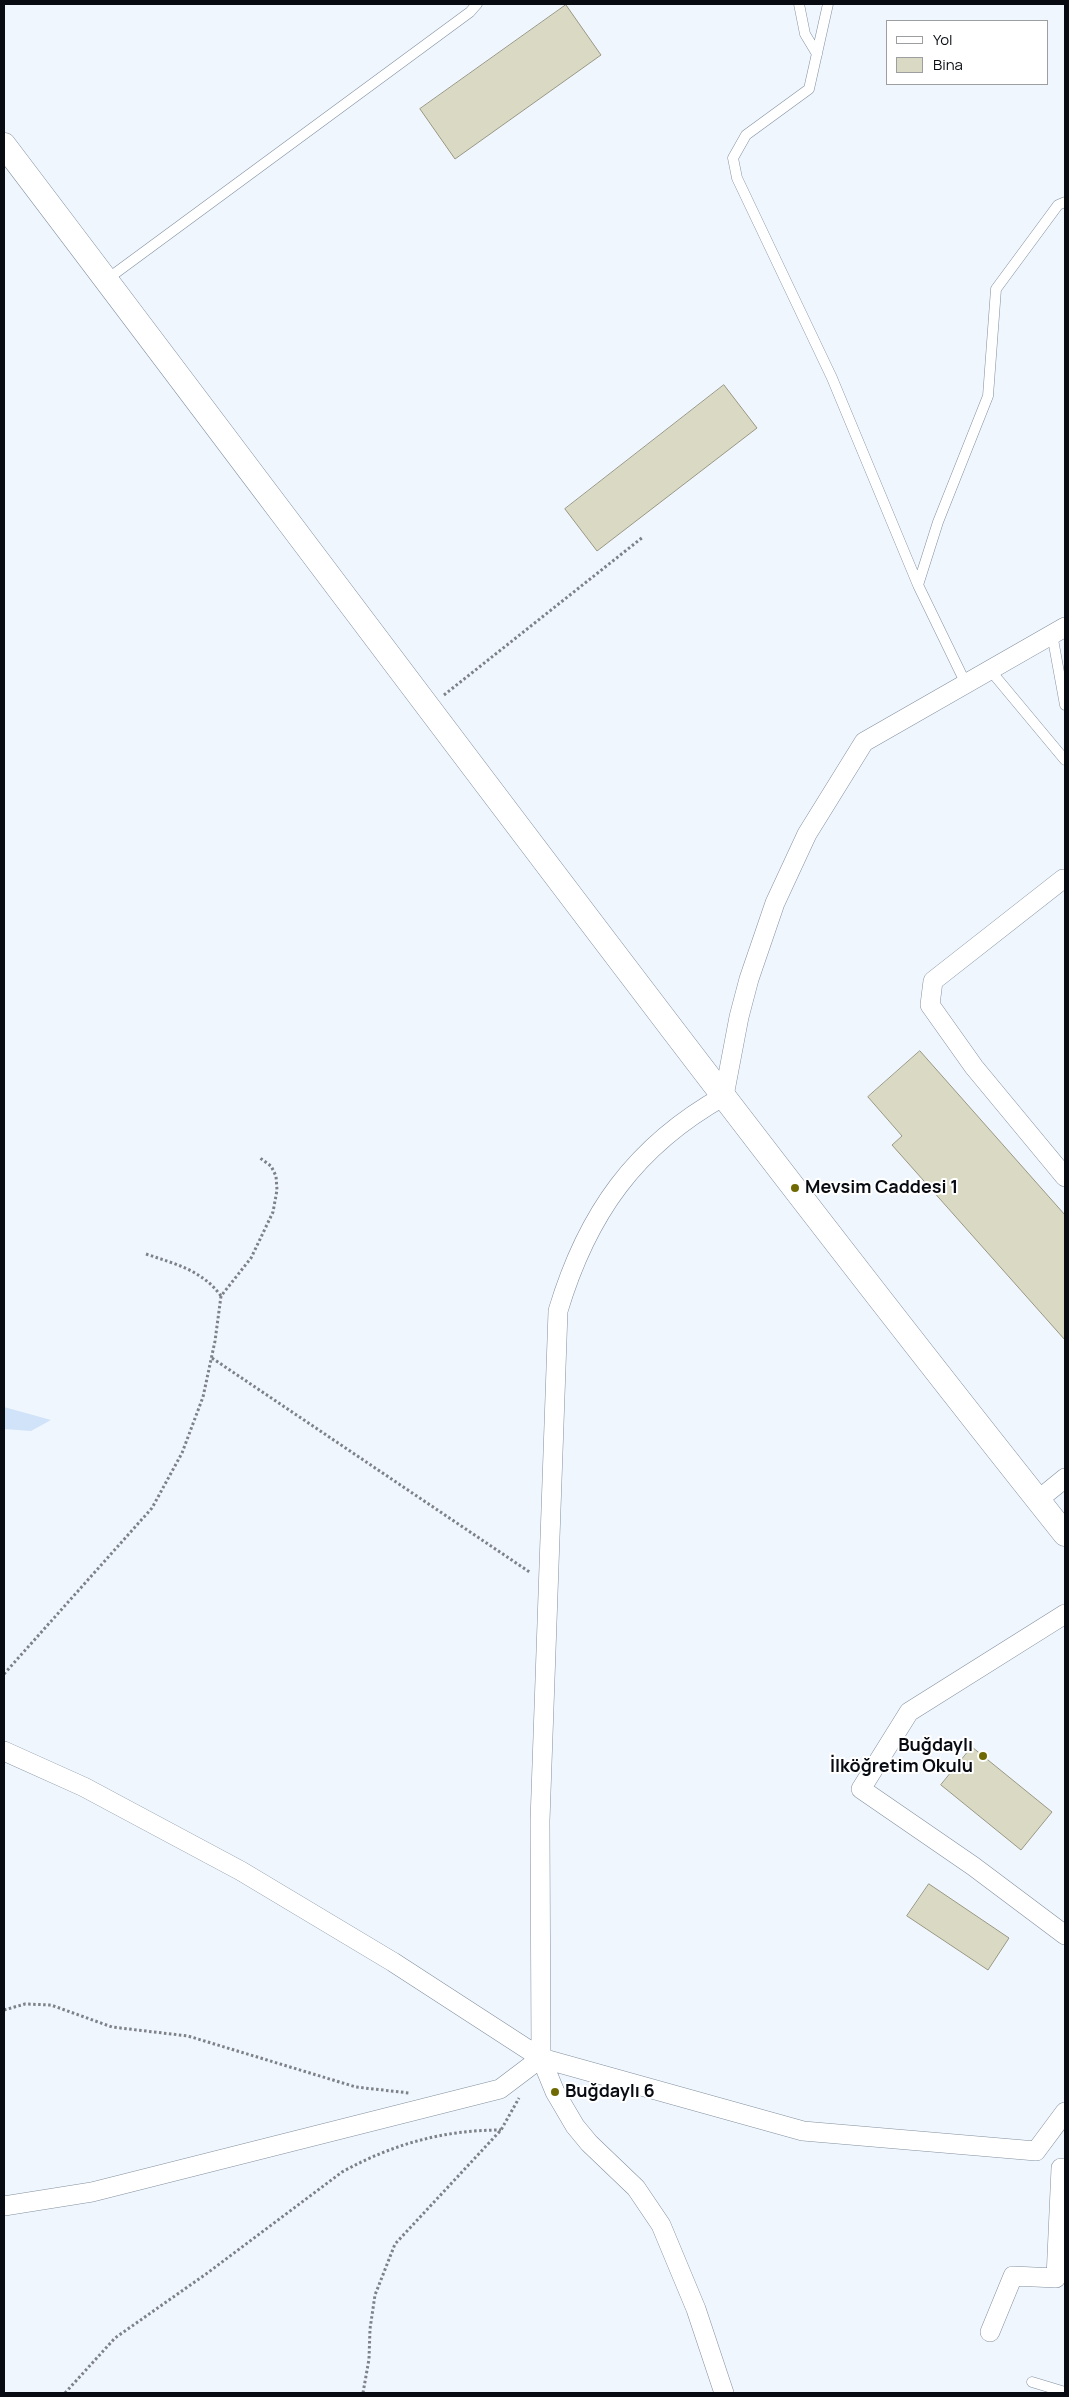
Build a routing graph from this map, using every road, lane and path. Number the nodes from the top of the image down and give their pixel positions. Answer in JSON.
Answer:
{"nodes":[{"id":1,"x":477,"y":4,"type":"edge"},
{"id":2,"x":799,"y":4,"type":"edge"},
{"id":3,"x":828,"y":4,"type":"edge"},
{"id":4,"x":816,"y":54,"type":"junction"},
{"id":5,"x":4,"y":145,"type":"edge"},
{"id":6,"x":1065,"y":202,"type":"edge"},
{"id":7,"x":106,"y":280,"type":"junction"},
{"id":8,"x":643,"y":537,"type":"dead end"},
{"id":9,"x":918,"y":585,"type":"junction"},
{"id":10,"x":1059,"y":631,"type":"edge"},
{"id":11,"x":990,"y":670,"type":"junction"},
{"id":12,"x":966,"y":684,"type":"junction"},
{"id":13,"x":1065,"y":705,"type":"edge"},
{"id":14,"x":429,"y":707,"type":"junction"},
{"id":15,"x":1065,"y":760,"type":"edge"},
{"id":16,"x":1065,"y":879,"type":"edge"},
{"id":17,"x":724,"y":1096,"type":"junction"},
{"id":18,"x":260,"y":1158,"type":"dead end"},
{"id":19,"x":1065,"y":1177,"type":"edge"},
{"id":20,"x":146,"y":1254,"type":"dead end"},
{"id":21,"x":220,"y":1296,"type":"junction"},
{"id":22,"x":212,"y":1358,"type":"junction"},
{"id":23,"x":1065,"y":1478,"type":"edge"},
{"id":24,"x":1038,"y":1500,"type":"junction"},
{"id":25,"x":1065,"y":1534,"type":"edge"},
{"id":26,"x":549,"y":1585,"type":"junction"},
{"id":27,"x":1065,"y":1614,"type":"edge"},
{"id":28,"x":4,"y":1674,"type":"edge"},
{"id":29,"x":4,"y":1751,"type":"edge"},
{"id":30,"x":1065,"y":1935,"type":"edge"},
{"id":31,"x":4,"y":2010,"type":"edge"},
{"id":32,"x":542,"y":2058,"type":"junction"},
{"id":33,"x":411,"y":2093,"type":"dead end"},
{"id":34,"x":1065,"y":2112,"type":"edge"},
{"id":35,"x":1036,"y":2151,"type":"junction"},
{"id":36,"x":1063,"y":2169,"type":"edge"},
{"id":37,"x":4,"y":2206,"type":"edge"},
{"id":38,"x":990,"y":2332,"type":"dead end"},
{"id":39,"x":1032,"y":2382,"type":"dead end"},
{"id":40,"x":1065,"y":2392,"type":"edge"},
{"id":41,"x":64,"y":2393,"type":"edge"},
{"id":42,"x":363,"y":2393,"type":"edge"},
{"id":43,"x":724,"y":2393,"type":"edge"}],
"edges":[{"from":1,"to":7,"type":"lane"},
{"from":2,"to":4,"type":"lane"},
{"from":3,"to":4,"type":"lane"},
{"from":4,"to":9,"type":"lane"},
{"from":5,"to":7,"type":"street"},
{"from":6,"to":9,"type":"lane"},
{"from":7,"to":14,"type":"street"},
{"from":8,"to":14,"type":"path"},
{"from":9,"to":12,"type":"lane"},
{"from":10,"to":11,"type":"street"},
{"from":10,"to":13,"type":"lane"},
{"from":11,"to":12,"type":"street"},
{"from":11,"to":15,"type":"lane"},
{"from":12,"to":17,"type":"street"},
{"from":14,"to":17,"type":"street"},
{"from":16,"to":19,"type":"street"},
{"from":17,"to":24,"type":"street"},
{"from":17,"to":26,"type":"street"},
{"from":18,"to":21,"type":"path"},
{"from":20,"to":21,"type":"path"},
{"from":21,"to":22,"type":"path"},
{"from":22,"to":26,"type":"path"},
{"from":22,"to":28,"type":"path"},
{"from":23,"to":24,"type":"street"},
{"from":24,"to":25,"type":"street"},
{"from":26,"to":32,"type":"street"},
{"from":27,"to":30,"type":"street"},
{"from":29,"to":32,"type":"street"},
{"from":31,"to":33,"type":"path"},
{"from":32,"to":35,"type":"street"},
{"from":32,"to":37,"type":"street"},
{"from":32,"to":43,"type":"street"},
{"from":34,"to":35,"type":"street"},
{"from":35,"to":36,"type":"street"},
{"from":36,"to":38,"type":"street"},
{"from":39,"to":40,"type":"lane"},
{"from":41,"to":42,"type":"path"}]}
